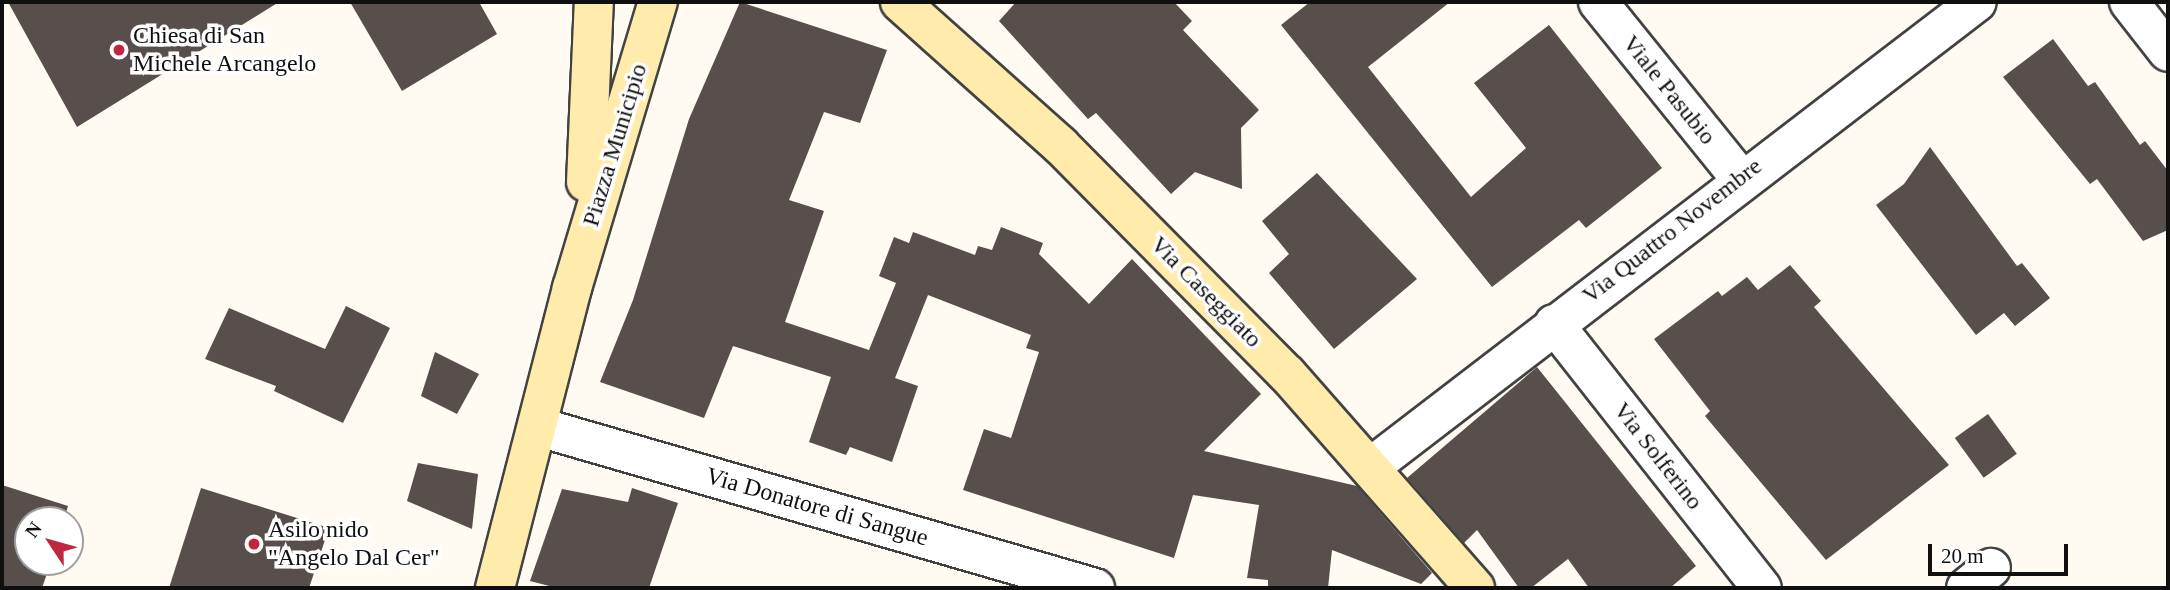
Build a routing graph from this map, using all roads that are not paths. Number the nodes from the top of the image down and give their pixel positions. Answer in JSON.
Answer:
{"nodes":[{"id":1,"x":594,"y":2,"type":"edge"},
{"id":2,"x":658,"y":2,"type":"edge"},
{"id":3,"x":1598,"y":2,"type":"edge"},
{"id":4,"x":1977,"y":2,"type":"edge"},
{"id":5,"x":2129,"y":2,"type":"edge"},
{"id":6,"x":901,"y":6,"type":"edge"},
{"id":7,"x":2168,"y":52,"type":"edge"},
{"id":8,"x":1740,"y":178,"type":"junction"},
{"id":9,"x":572,"y":288,"type":"junction"},
{"id":10,"x":1554,"y":324,"type":"junction"},
{"id":11,"x":539,"y":427,"type":"junction"},
{"id":12,"x":1372,"y":466,"type":"junction"},
{"id":13,"x":495,"y":588,"type":"edge"},
{"id":14,"x":1095,"y":588,"type":"edge"},
{"id":15,"x":1475,"y":588,"type":"edge"},
{"id":16,"x":1762,"y":588,"type":"edge"}],
"edges":[{"from":1,"to":9,"type":"street","name":"Piazza Municipio"},
{"from":2,"to":9,"type":"street","name":"Piazza Municipio"},
{"from":3,"to":8,"type":"street","name":"Viale Pasubio"},
{"from":4,"to":8,"type":"street","name":"Via Quattro Novembre"},
{"from":5,"to":7,"type":"street"},
{"from":6,"to":12,"type":"street","name":"Via Caseggiato"},
{"from":8,"to":10,"type":"street","name":"Via Quattro Novembre"},
{"from":9,"to":11,"type":"street","name":"Piazza Municipio"},
{"from":10,"to":12,"type":"street","name":"Via Quattro Novembre"},
{"from":10,"to":16,"type":"street","name":"Via Solferino"},
{"from":11,"to":13,"type":"street","name":"Piazza Municipio"},
{"from":11,"to":14,"type":"street","name":"Via Donatore di Sangue"},
{"from":12,"to":15,"type":"street","name":"Via Caseggiato"}]}
